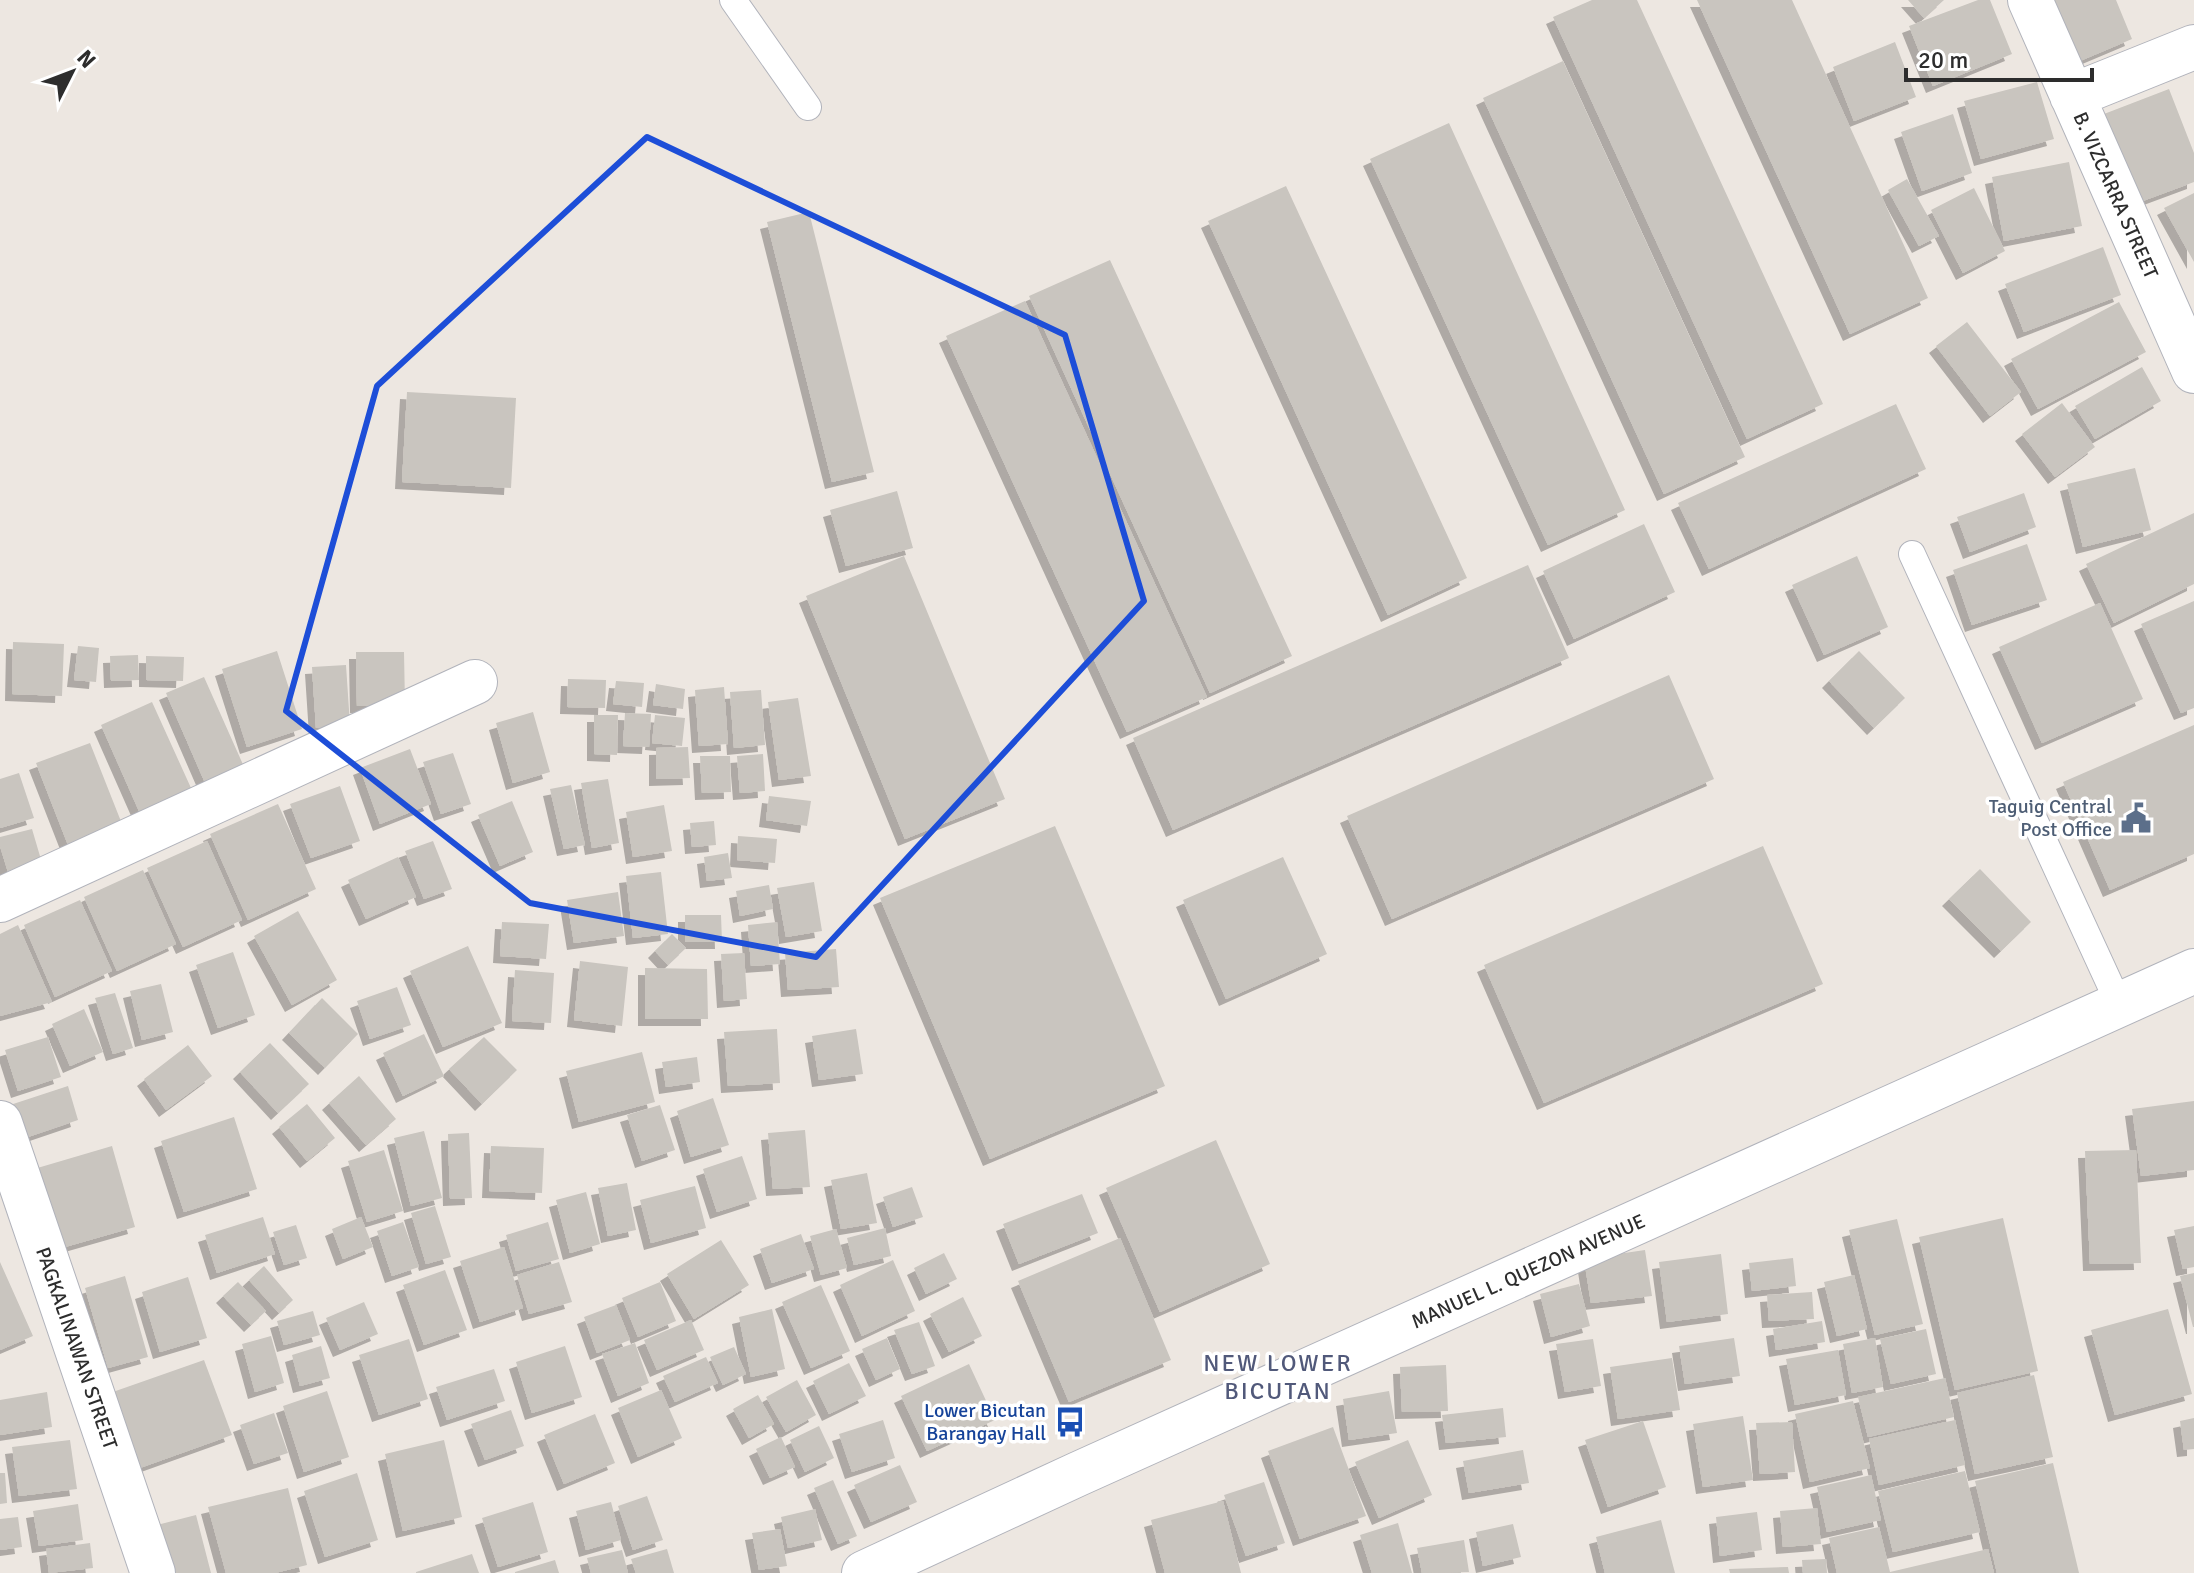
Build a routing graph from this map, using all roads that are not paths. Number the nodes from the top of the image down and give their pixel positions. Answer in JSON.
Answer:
{"nodes":[{"id":1,"x":733,"y":0,"type":"edge"},
{"id":2,"x":2030,"y":0,"type":"edge"},
{"id":3,"x":2194,"y":47,"type":"edge"},
{"id":4,"x":2072,"y":96,"type":"junction"},
{"id":5,"x":808,"y":107,"type":"dead end"},
{"id":6,"x":2194,"y":371,"type":"edge"},
{"id":7,"x":1912,"y":554,"type":"dead end"},
{"id":8,"x":475,"y":682,"type":"dead end"},
{"id":9,"x":0,"y":900,"type":"edge"},
{"id":10,"x":2194,"y":971,"type":"edge"},
{"id":11,"x":2119,"y":1004,"type":"junction"},
{"id":12,"x":2,"y":1133,"type":"edge"},
{"id":13,"x":153,"y":1573,"type":"edge"},
{"id":14,"x":864,"y":1573,"type":"edge"}],
"edges":[{"from":1,"to":5,"type":"lane"},
{"from":2,"to":4,"type":"street"},
{"from":3,"to":4,"type":"street","name":"B. VIZCARRA STREET"},
{"from":4,"to":6,"type":"street","name":"B. VIZCARRA STREET"},
{"from":7,"to":11,"type":"lane"},
{"from":8,"to":9,"type":"street"},
{"from":10,"to":11,"type":"street","name":"MANUEL L. QUEZON AVENUE"},
{"from":11,"to":14,"type":"street","name":"MANUEL L. QUEZON AVENUE"},
{"from":12,"to":13,"type":"street","name":"PAGKALINAWAN STREET"}]}
